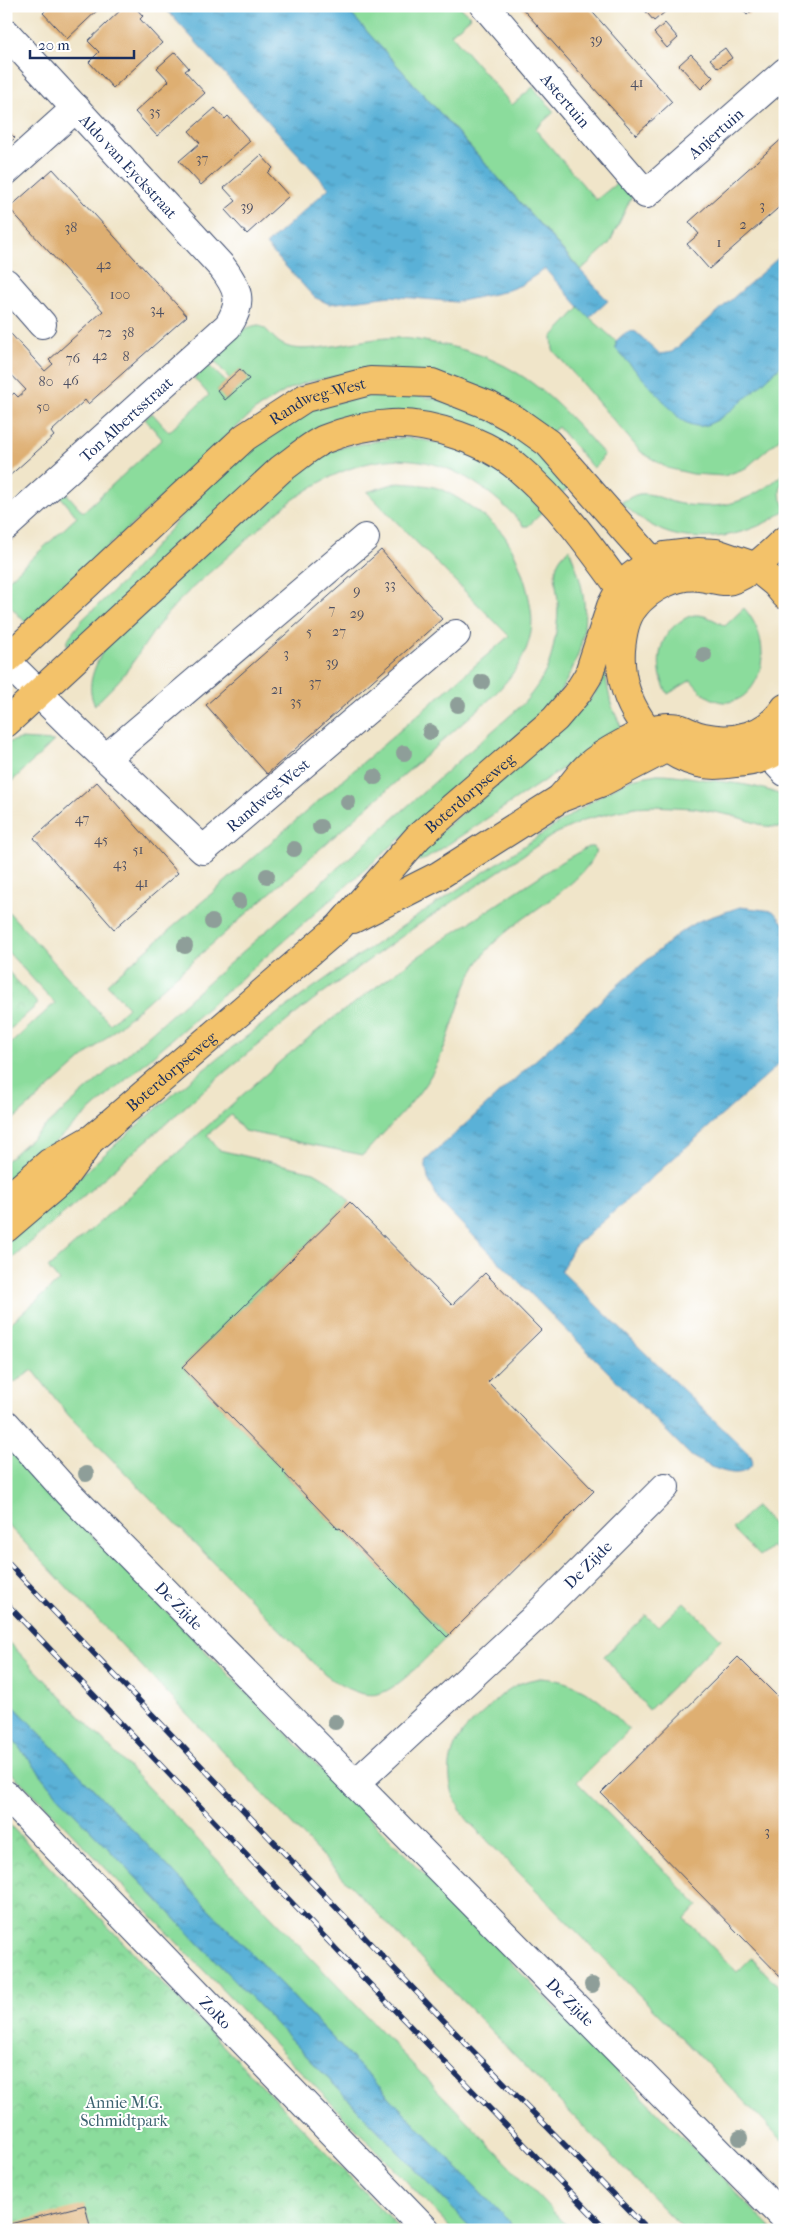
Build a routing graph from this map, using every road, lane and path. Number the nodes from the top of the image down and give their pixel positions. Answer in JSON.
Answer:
{"nodes":[{"id":1,"x":485,"y":6,"type":"edge"},
{"id":2,"x":6,"y":33,"type":"edge"},
{"id":3,"x":785,"y":72,"type":"edge"},
{"id":4,"x":76,"y":108,"type":"junction"},
{"id":5,"x":6,"y":171,"type":"edge"},
{"id":6,"x":646,"y":194,"type":"joint"},
{"id":7,"x":6,"y":283,"type":"edge"},
{"id":8,"x":238,"y":306,"type":"joint"},
{"id":9,"x":42,"y":324,"type":"dead end"},
{"id":10,"x":6,"y":526,"type":"edge"},
{"id":11,"x":365,"y":538,"type":"dead end"},
{"id":12,"x":785,"y":540,"type":"edge"},
{"id":13,"x":652,"y":562,"type":"junction"},
{"id":14,"x":754,"y":566,"type":"junction"},
{"id":15,"x":785,"y":595,"type":"edge"},
{"id":16,"x":627,"y":598,"type":"junction"},
{"id":17,"x":456,"y":634,"type":"dead end"},
{"id":18,"x":6,"y":661,"type":"edge"},
{"id":19,"x":38,"y":693,"type":"junction"},
{"id":20,"x":785,"y":708,"type":"edge"},
{"id":21,"x":6,"y":723,"type":"edge"},
{"id":22,"x":658,"y":739,"type":"junction"},
{"id":23,"x":106,"y":758,"type":"junction"},
{"id":24,"x":780,"y":758,"type":"edge"},
{"id":25,"x":338,"y":927,"type":"junction"},
{"id":26,"x":93,"y":1138,"type":"junction"},
{"id":27,"x":6,"y":1200,"type":"edge"},
{"id":28,"x":6,"y":1228,"type":"edge"},
{"id":29,"x":6,"y":1424,"type":"edge"},
{"id":30,"x":665,"y":1487,"type":"dead end"},
{"id":31,"x":355,"y":1784,"type":"junction"},
{"id":32,"x":6,"y":1795,"type":"edge"},
{"id":33,"x":785,"y":2219,"type":"edge"},
{"id":34,"x":426,"y":2230,"type":"edge"}],
"edges":[{"from":1,"to":6,"type":"street","name":"Astertuin"},
{"from":2,"to":4,"type":"street","name":"Aldo van Eyckstraat"},
{"from":3,"to":6,"type":"street","name":"Anjertuin"},
{"from":4,"to":5,"type":"street"},
{"from":4,"to":8,"type":"street","name":"Aldo van Eyckstraat"},
{"from":7,"to":9,"type":"street"},
{"from":8,"to":10,"type":"street","name":"Ton Albertsstraat"},
{"from":11,"to":23,"type":"street"},
{"from":12,"to":14,"type":"main road"},
{"from":13,"to":14,"type":"main road"},
{"from":13,"to":16,"type":"main road"},
{"from":13,"to":18,"type":"main road","name":"Randweg-West"},
{"from":14,"to":15,"type":"main road"},
{"from":14,"to":16,"type":"main road"},
{"from":16,"to":19,"type":"main road"},
{"from":16,"to":22,"type":"main road"},
{"from":16,"to":25,"type":"main road","name":"Boterdorpseweg"},
{"from":17,"to":23,"type":"street","name":"Randweg-West"},
{"from":18,"to":19,"type":"street","name":"Randweg-West"},
{"from":19,"to":21,"type":"main road"},
{"from":19,"to":23,"type":"street","name":"Randweg-West"},
{"from":20,"to":22,"type":"main road","name":"Boterdorpseweg"},
{"from":22,"to":24,"type":"main road"},
{"from":22,"to":25,"type":"main road","name":"Boterdorpseweg"},
{"from":25,"to":26,"type":"main road","name":"Boterdorpseweg"},
{"from":26,"to":27,"type":"main road","name":"Boterdorpseweg"},
{"from":26,"to":28,"type":"main road","name":"Boterdorpseweg"},
{"from":29,"to":31,"type":"street","name":"De Zijde"},
{"from":30,"to":31,"type":"street","name":"De Zijde"},
{"from":31,"to":33,"type":"street","name":"De Zijde"},
{"from":32,"to":34,"type":"street","name":"ZoRo"}]}
